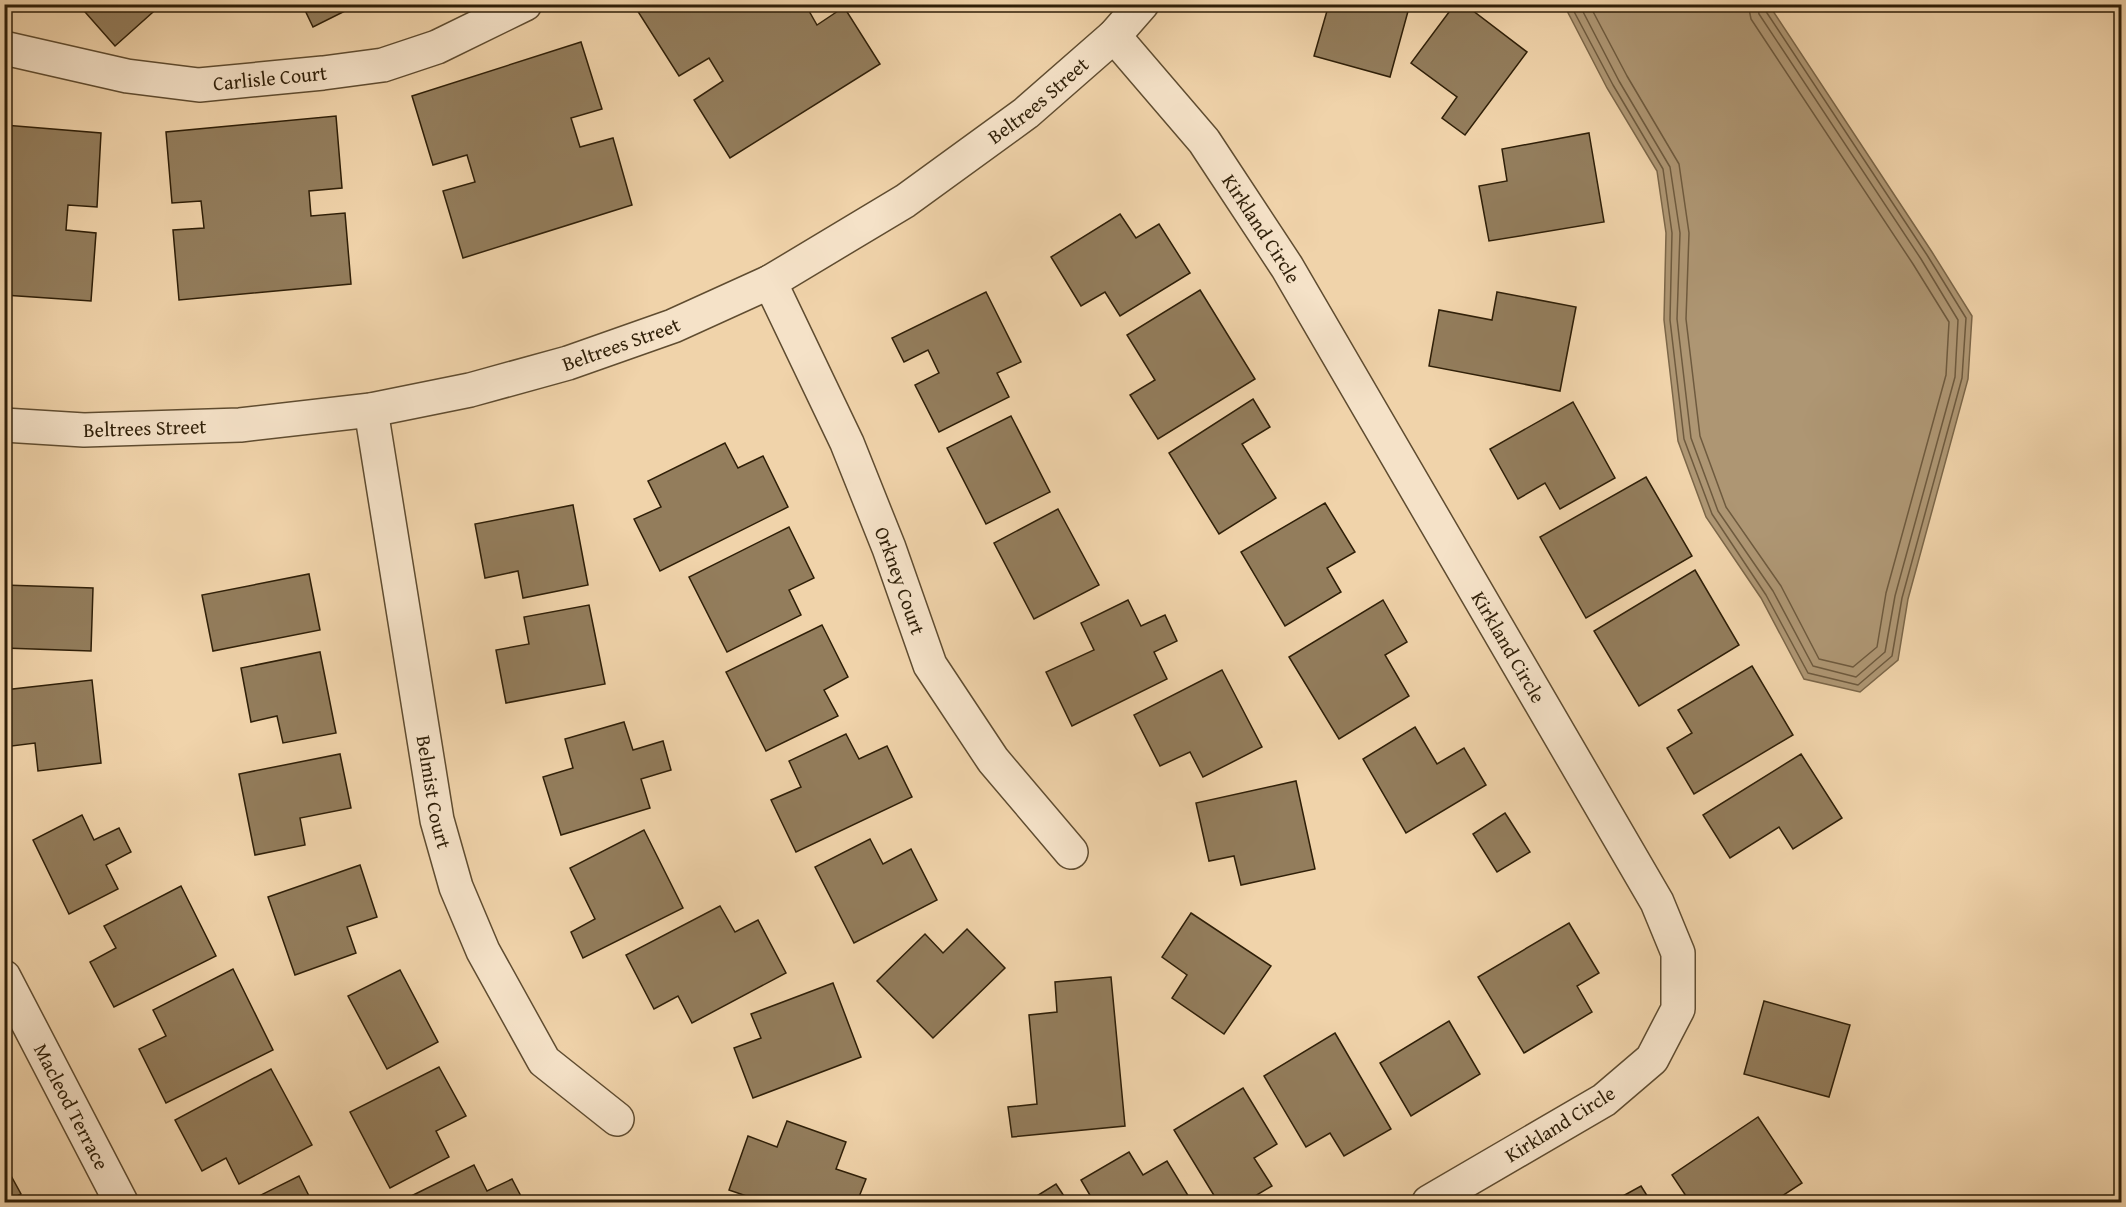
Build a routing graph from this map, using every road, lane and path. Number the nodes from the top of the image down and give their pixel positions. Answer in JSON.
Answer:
{"nodes":[{"id":1,"x":525,"y":4,"type":"edge"},
{"id":2,"x":1142,"y":4,"type":"edge"},
{"id":3,"x":1114,"y":36,"type":"junction"},
{"id":4,"x":4,"y":48,"type":"edge"},
{"id":5,"x":770,"y":282,"type":"junction"},
{"id":6,"x":371,"y":410,"type":"junction"},
{"id":7,"x":4,"y":425,"type":"edge"},
{"id":8,"x":1071,"y":852,"type":"dead end"},
{"id":9,"x":8,"y":994,"type":"edge"},
{"id":10,"x":617,"y":1119,"type":"dead end"},
{"id":11,"x":121,"y":1203,"type":"edge"},
{"id":12,"x":1429,"y":1203,"type":"edge"}],
"edges":[{"from":1,"to":4,"type":"street","name":"Carlisle Court"},
{"from":2,"to":3,"type":"street","name":"Beltrees Street"},
{"from":3,"to":5,"type":"street","name":"Beltrees Street"},
{"from":3,"to":12,"type":"street","name":"Kirkland Circle"},
{"from":5,"to":6,"type":"street","name":"Beltrees Street"},
{"from":5,"to":8,"type":"street","name":"Orkney Court"},
{"from":6,"to":7,"type":"street","name":"Beltrees Street"},
{"from":6,"to":10,"type":"street","name":"Belmist Court"},
{"from":9,"to":11,"type":"street","name":"Macleod Terrace"}]}
